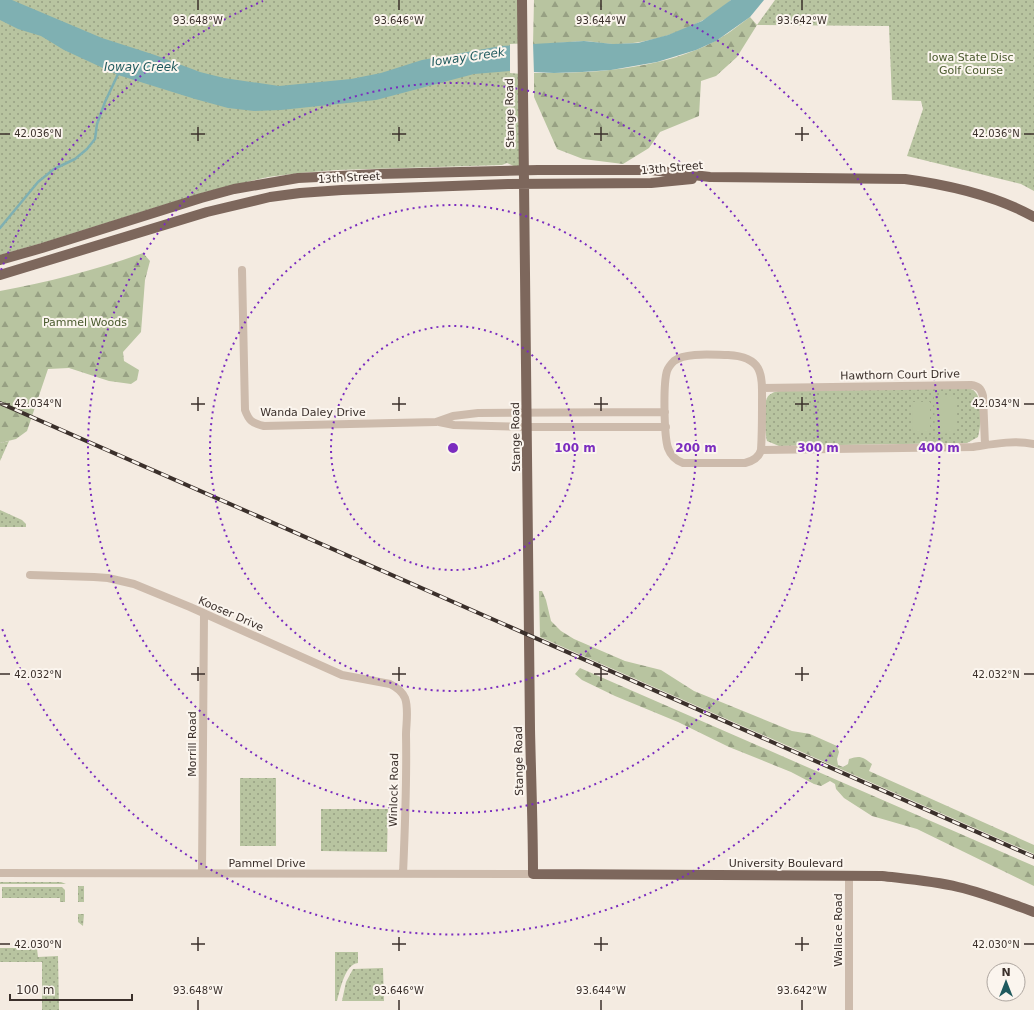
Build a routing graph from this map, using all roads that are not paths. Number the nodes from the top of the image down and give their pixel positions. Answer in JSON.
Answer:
{"nodes":[{"id":1,"x":522,"y":0,"type":"edge"},
{"id":2,"x":523,"y":170,"type":"junction"},
{"id":3,"x":710,"y":176,"type":"junction"},
{"id":4,"x":523,"y":184,"type":"junction"},
{"id":5,"x":1034,"y":217,"type":"edge"},
{"id":6,"x":0,"y":260,"type":"edge"},
{"id":7,"x":242,"y":270,"type":"dead end"},
{"id":8,"x":0,"y":275,"type":"edge"},
{"id":9,"x":762,"y":388,"type":"junction"},
{"id":10,"x":665,"y":412,"type":"junction"},
{"id":11,"x":528,"y":413,"type":"junction"},
{"id":12,"x":436,"y":422,"type":"junction"},
{"id":13,"x":528,"y":427,"type":"junction"},
{"id":14,"x":666,"y":427,"type":"junction"},
{"id":15,"x":1034,"y":444,"type":"edge"},
{"id":16,"x":985,"y":445,"type":"junction"},
{"id":17,"x":762,"y":450,"type":"junction"},
{"id":18,"x":30,"y":576,"type":"dead end"},
{"id":19,"x":204,"y":614,"type":"junction"},
{"id":20,"x":406,"y":707,"type":"joint"},
{"id":21,"x":0,"y":873,"type":"edge"},
{"id":22,"x":202,"y":873,"type":"junction"},
{"id":23,"x":403,"y":874,"type":"junction"},
{"id":24,"x":533,"y":874,"type":"junction"},
{"id":25,"x":849,"y":875,"type":"junction"},
{"id":26,"x":1034,"y":912,"type":"edge"},
{"id":27,"x":849,"y":1010,"type":"edge"}],
"edges":[{"from":1,"to":2,"type":"main road","name":"Stange Road"},
{"from":2,"to":3,"type":"main road","name":"13th Street"},
{"from":2,"to":4,"type":"main road","name":"Stange Road"},
{"from":2,"to":6,"type":"main road","name":"13th Street"},
{"from":3,"to":4,"type":"main road","name":"13th Street"},
{"from":3,"to":5,"type":"main road","name":"13th Street"},
{"from":4,"to":8,"type":"main road","name":"13th Street"},
{"from":4,"to":11,"type":"main road","name":"Stange Road"},
{"from":7,"to":12,"type":"street","name":"Wanda Daley Drive"},
{"from":9,"to":10,"type":"street"},
{"from":9,"to":16,"type":"street","name":"Hawthorn Court Drive"},
{"from":9,"to":17,"type":"street"},
{"from":10,"to":11,"type":"street"},
{"from":10,"to":14,"type":"street"},
{"from":11,"to":12,"type":"street","name":"Wanda Daley Drive"},
{"from":11,"to":13,"type":"main road","name":"Stange Road"},
{"from":12,"to":13,"type":"street"},
{"from":13,"to":14,"type":"street"},
{"from":13,"to":24,"type":"main road","name":"Stange Road"},
{"from":14,"to":17,"type":"street"},
{"from":15,"to":16,"type":"street"},
{"from":16,"to":17,"type":"street"},
{"from":18,"to":19,"type":"street","name":"Kooser Drive"},
{"from":19,"to":20,"type":"street","name":"Kooser Drive"},
{"from":19,"to":22,"type":"street","name":"Morrill Road"},
{"from":20,"to":23,"type":"street","name":"Winlock Road"},
{"from":21,"to":22,"type":"street","name":"Pammel Drive"},
{"from":22,"to":23,"type":"street","name":"Pammel Drive"},
{"from":23,"to":24,"type":"street","name":"Pammel Drive"},
{"from":24,"to":25,"type":"main road","name":"University Boulevard"},
{"from":25,"to":26,"type":"main road","name":"University Boulevard"},
{"from":25,"to":27,"type":"street","name":"Wallace Road"}]}
